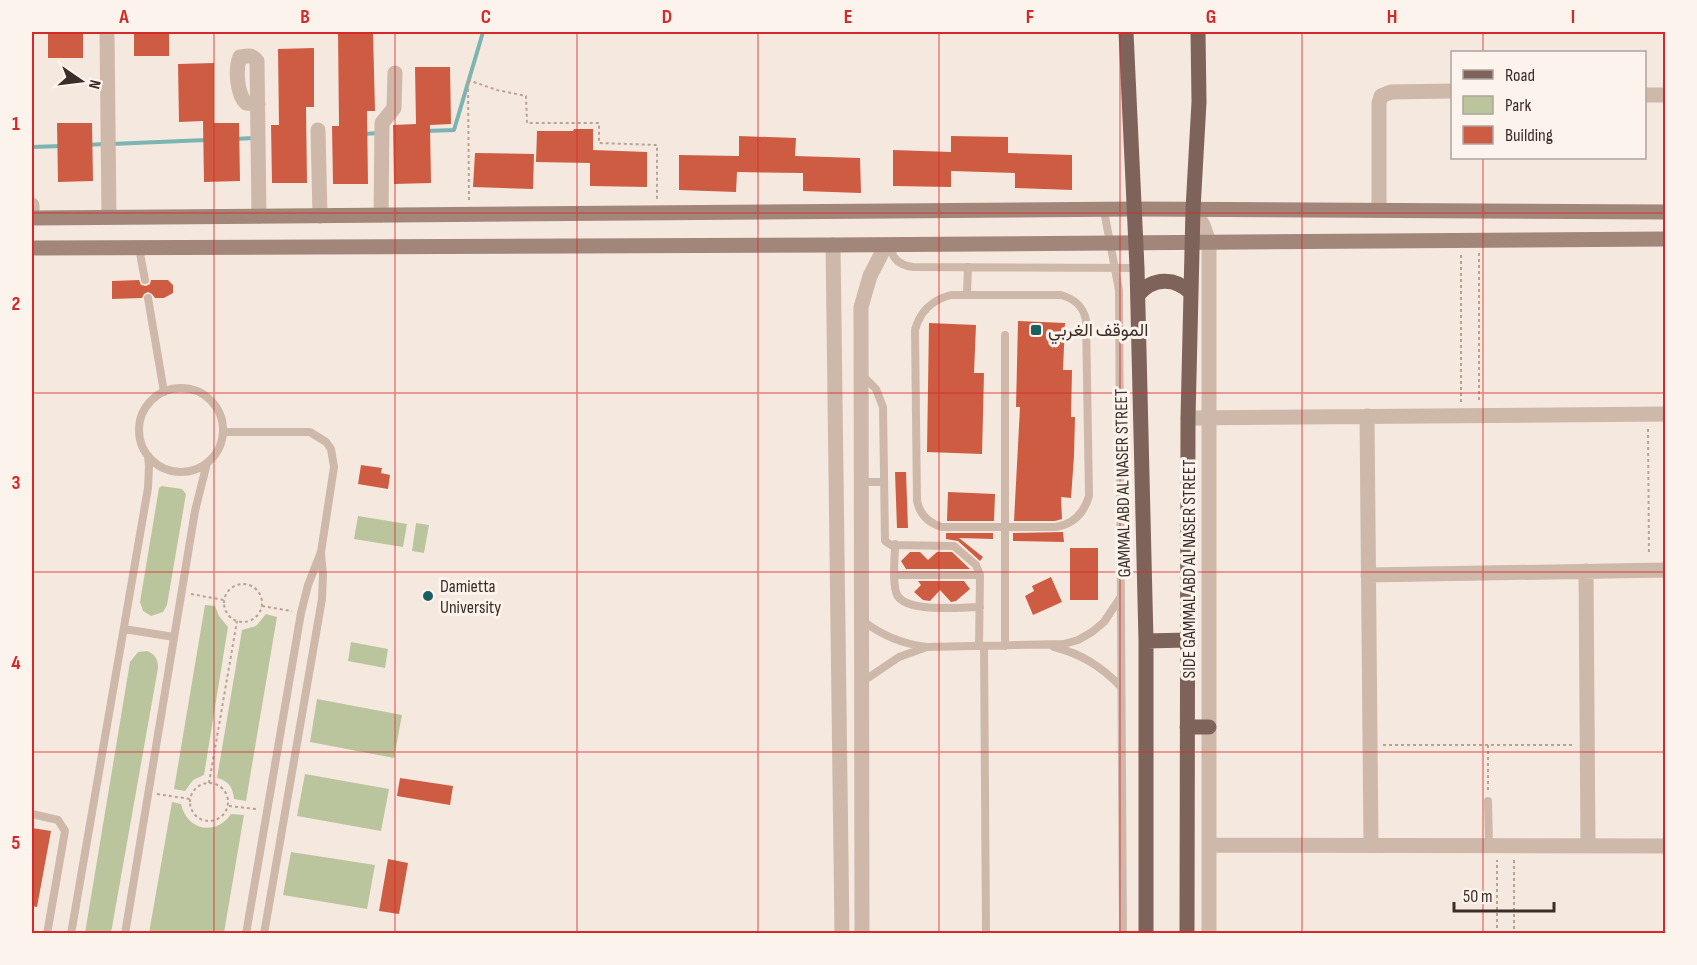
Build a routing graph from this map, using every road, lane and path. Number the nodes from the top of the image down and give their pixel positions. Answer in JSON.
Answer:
{"nodes":[{"id":1,"x":107,"y":32,"type":"edge"},
{"id":2,"x":1126,"y":32,"type":"edge"},
{"id":3,"x":1198,"y":32,"type":"edge"},
{"id":4,"x":394,"y":73,"type":"dead end"},
{"id":5,"x":1451,"y":91,"type":"edge"},
{"id":6,"x":1646,"y":95,"type":"edge"},
{"id":7,"x":1665,"y":95,"type":"edge"},
{"id":8,"x":258,"y":104,"type":"dead end"},
{"id":9,"x":318,"y":130,"type":"dead end"},
{"id":10,"x":32,"y":205,"type":"edge"},
{"id":11,"x":1135,"y":209,"type":"junction"},
{"id":12,"x":1193,"y":209,"type":"junction"},
{"id":13,"x":1379,"y":210,"type":"junction"},
{"id":14,"x":1104,"y":211,"type":"junction"},
{"id":15,"x":1665,"y":212,"type":"edge"},
{"id":16,"x":657,"y":214,"type":"junction"},
{"id":17,"x":381,"y":215,"type":"junction"},
{"id":18,"x":470,"y":215,"type":"junction"},
{"id":19,"x":259,"y":216,"type":"junction"},
{"id":20,"x":320,"y":216,"type":"junction"},
{"id":21,"x":109,"y":217,"type":"junction"},
{"id":22,"x":32,"y":218,"type":"edge"},
{"id":23,"x":1665,"y":239,"type":"edge"},
{"id":24,"x":1461,"y":240,"type":"junction"},
{"id":25,"x":1479,"y":240,"type":"junction"},
{"id":26,"x":1192,"y":242,"type":"junction"},
{"id":27,"x":1209,"y":242,"type":"junction"},
{"id":28,"x":1110,"y":243,"type":"junction"},
{"id":29,"x":1136,"y":243,"type":"junction"},
{"id":30,"x":833,"y":245,"type":"junction"},
{"id":31,"x":888,"y":245,"type":"junction"},
{"id":32,"x":32,"y":248,"type":"edge"},
{"id":33,"x":139,"y":248,"type":"junction"},
{"id":34,"x":968,"y":267,"type":"junction"},
{"id":35,"x":1115,"y":268,"type":"junction"},
{"id":36,"x":1137,"y":268,"type":"junction"},
{"id":37,"x":145,"y":280,"type":"dead end"},
{"id":38,"x":1191,"y":293,"type":"junction"},
{"id":39,"x":968,"y":295,"type":"junction"},
{"id":40,"x":1138,"y":295,"type":"junction"},
{"id":41,"x":148,"y":298,"type":"dead end"},
{"id":42,"x":1005,"y":335,"type":"dead end"},
{"id":43,"x":860,"y":373,"type":"junction"},
{"id":44,"x":164,"y":392,"type":"junction"},
{"id":45,"x":1648,"y":414,"type":"junction"},
{"id":46,"x":1665,"y":414,"type":"edge"},
{"id":47,"x":1479,"y":415,"type":"junction"},
{"id":48,"x":1367,"y":416,"type":"junction"},
{"id":49,"x":1461,"y":416,"type":"junction"},
{"id":50,"x":1188,"y":418,"type":"junction"},
{"id":51,"x":1209,"y":418,"type":"junction"},
{"id":52,"x":223,"y":432,"type":"junction"},
{"id":53,"x":148,"y":456,"type":"junction"},
{"id":54,"x":207,"y":463,"type":"junction"},
{"id":55,"x":861,"y":482,"type":"junction"},
{"id":56,"x":883,"y":482,"type":"junction"},
{"id":57,"x":1005,"y":527,"type":"junction"},
{"id":58,"x":895,"y":544,"type":"junction"},
{"id":59,"x":321,"y":552,"type":"junction"},
{"id":60,"x":1649,"y":570,"type":"junction"},
{"id":61,"x":1665,"y":570,"type":"edge"},
{"id":62,"x":1586,"y":571,"type":"junction"},
{"id":63,"x":895,"y":575,"type":"junction"},
{"id":64,"x":980,"y":575,"type":"junction"},
{"id":65,"x":1368,"y":575,"type":"junction"},
{"id":66,"x":182,"y":592,"type":"junction"},
{"id":67,"x":1121,"y":596,"type":"junction"},
{"id":68,"x":224,"y":600,"type":"junction"},
{"id":69,"x":262,"y":606,"type":"junction"},
{"id":70,"x":980,"y":607,"type":"junction"},
{"id":71,"x":302,"y":613,"type":"junction"},
{"id":72,"x":862,"y":620,"type":"junction"},
{"id":73,"x":237,"y":621,"type":"junction"},
{"id":74,"x":124,"y":629,"type":"junction"},
{"id":75,"x":174,"y":638,"type":"junction"},
{"id":76,"x":1187,"y":640,"type":"junction"},
{"id":77,"x":1146,"y":641,"type":"junction"},
{"id":78,"x":982,"y":646,"type":"junction"},
{"id":79,"x":1005,"y":646,"type":"junction"},
{"id":80,"x":1048,"y":646,"type":"junction"},
{"id":81,"x":927,"y":647,"type":"junction"},
{"id":82,"x":862,"y":682,"type":"junction"},
{"id":83,"x":1121,"y":687,"type":"junction"},
{"id":84,"x":1187,"y":727,"type":"junction"},
{"id":85,"x":1209,"y":727,"type":"junction"},
{"id":86,"x":1370,"y":745,"type":"junction"},
{"id":87,"x":1488,"y":745,"type":"junction"},
{"id":88,"x":1587,"y":745,"type":"junction"},
{"id":89,"x":209,"y":783,"type":"junction"},
{"id":90,"x":148,"y":793,"type":"junction"},
{"id":91,"x":190,"y":799,"type":"junction"},
{"id":92,"x":1488,"y":801,"type":"joint"},
{"id":93,"x":228,"y":806,"type":"junction"},
{"id":94,"x":267,"y":811,"type":"junction"},
{"id":95,"x":32,"y":814,"type":"edge"},
{"id":96,"x":1209,"y":845,"type":"junction"},
{"id":97,"x":1371,"y":845,"type":"junction"},
{"id":98,"x":1493,"y":845,"type":"junction"},
{"id":99,"x":1514,"y":845,"type":"junction"},
{"id":100,"x":1588,"y":846,"type":"junction"},
{"id":101,"x":1665,"y":846,"type":"edge"},
{"id":102,"x":47,"y":933,"type":"edge"},
{"id":103,"x":71,"y":933,"type":"edge"},
{"id":104,"x":124,"y":933,"type":"edge"},
{"id":105,"x":246,"y":933,"type":"edge"},
{"id":106,"x":264,"y":933,"type":"edge"},
{"id":107,"x":842,"y":933,"type":"edge"},
{"id":108,"x":862,"y":933,"type":"edge"},
{"id":109,"x":986,"y":933,"type":"edge"},
{"id":110,"x":1123,"y":933,"type":"edge"},
{"id":111,"x":1146,"y":933,"type":"edge"},
{"id":112,"x":1187,"y":933,"type":"edge"},
{"id":113,"x":1209,"y":933,"type":"edge"},
{"id":114,"x":1497,"y":933,"type":"edge"},
{"id":115,"x":1514,"y":933,"type":"edge"}],
"edges":[{"from":1,"to":21,"type":"street"},
{"from":2,"to":11,"type":"main road","name":"GAMMAL ABD AL NASER STREET"},
{"from":3,"to":12,"type":"main road"},
{"from":4,"to":17,"type":"street"},
{"from":5,"to":13,"type":"street"},
{"from":6,"to":7,"type":"street"},
{"from":8,"to":19,"type":"street"},
{"from":9,"to":20,"type":"street"},
{"from":10,"to":22,"type":"street"},
{"from":11,"to":12,"type":"main road"},
{"from":11,"to":14,"type":"main road"},
{"from":11,"to":29,"type":"main road","name":"GAMMAL ABD AL NASER STREET"},
{"from":12,"to":13,"type":"main road"},
{"from":12,"to":26,"type":"main road"},
{"from":12,"to":27,"type":"street","name":"SIDE GAMMAL ABD AL NASER STREET"},
{"from":13,"to":15,"type":"main road"},
{"from":14,"to":16,"type":"main road"},
{"from":14,"to":28,"type":"lane"},
{"from":16,"to":18,"type":"main road"},
{"from":16,"to":18,"type":"path"},
{"from":17,"to":18,"type":"main road"},
{"from":17,"to":20,"type":"main road"},
{"from":19,"to":20,"type":"main road"},
{"from":19,"to":21,"type":"main road"},
{"from":21,"to":22,"type":"main road"},
{"from":23,"to":25,"type":"main road"},
{"from":24,"to":25,"type":"main road"},
{"from":24,"to":27,"type":"main road"},
{"from":24,"to":49,"type":"path"},
{"from":25,"to":47,"type":"path"},
{"from":26,"to":27,"type":"main road"},
{"from":26,"to":29,"type":"main road"},
{"from":26,"to":38,"type":"main road"},
{"from":27,"to":51,"type":"street","name":"SIDE GAMMAL ABD AL NASER STREET"},
{"from":28,"to":29,"type":"main road"},
{"from":28,"to":31,"type":"main road"},
{"from":28,"to":35,"type":"lane"},
{"from":29,"to":36,"type":"main road","name":"GAMMAL ABD AL NASER STREET"},
{"from":30,"to":31,"type":"main road"},
{"from":30,"to":33,"type":"main road"},
{"from":30,"to":107,"type":"street"},
{"from":31,"to":34,"type":"lane"},
{"from":31,"to":43,"type":"street"},
{"from":32,"to":33,"type":"main road"},
{"from":33,"to":37,"type":"lane"},
{"from":34,"to":35,"type":"lane"},
{"from":34,"to":39,"type":"lane"},
{"from":35,"to":36,"type":"lane"},
{"from":35,"to":67,"type":"lane"},
{"from":36,"to":40,"type":"main road","name":"GAMMAL ABD AL NASER STREET"},
{"from":38,"to":40,"type":"main road"},
{"from":38,"to":50,"type":"main road"},
{"from":39,"to":57,"type":"lane"},
{"from":39,"to":57,"type":"lane"},
{"from":40,"to":77,"type":"main road","name":"GAMMAL ABD AL NASER STREET"},
{"from":41,"to":44,"type":"lane"},
{"from":42,"to":57,"type":"lane"},
{"from":43,"to":55,"type":"street"},
{"from":43,"to":56,"type":"lane"},
{"from":44,"to":52,"type":"lane"},
{"from":44,"to":53,"type":"lane"},
{"from":45,"to":46,"type":"street"},
{"from":45,"to":47,"type":"street"},
{"from":45,"to":60,"type":"path"},
{"from":47,"to":49,"type":"street"},
{"from":48,"to":49,"type":"street"},
{"from":48,"to":51,"type":"street"},
{"from":48,"to":65,"type":"street"},
{"from":50,"to":51,"type":"street"},
{"from":50,"to":76,"type":"main road"},
{"from":51,"to":85,"type":"street","name":"SIDE GAMMAL ABD AL NASER STREET"},
{"from":52,"to":54,"type":"lane"},
{"from":52,"to":59,"type":"lane"},
{"from":53,"to":54,"type":"lane"},
{"from":53,"to":74,"type":"lane"},
{"from":54,"to":66,"type":"lane"},
{"from":55,"to":56,"type":"lane"},
{"from":55,"to":72,"type":"street"},
{"from":56,"to":58,"type":"lane"},
{"from":57,"to":79,"type":"lane"},
{"from":58,"to":63,"type":"lane"},
{"from":58,"to":64,"type":"lane"},
{"from":59,"to":71,"type":"lane"},
{"from":59,"to":106,"type":"lane"},
{"from":60,"to":61,"type":"street"},
{"from":60,"to":62,"type":"street"},
{"from":62,"to":65,"type":"street"},
{"from":62,"to":88,"type":"street"},
{"from":63,"to":64,"type":"lane"},
{"from":63,"to":70,"type":"lane"},
{"from":64,"to":70,"type":"lane"},
{"from":65,"to":86,"type":"street"},
{"from":66,"to":68,"type":"path"},
{"from":66,"to":75,"type":"lane"},
{"from":67,"to":80,"type":"lane"},
{"from":67,"to":83,"type":"lane"},
{"from":68,"to":69,"type":"path"},
{"from":68,"to":73,"type":"path"},
{"from":69,"to":71,"type":"path"},
{"from":69,"to":73,"type":"path"},
{"from":70,"to":78,"type":"lane"},
{"from":71,"to":94,"type":"lane"},
{"from":72,"to":81,"type":"lane"},
{"from":72,"to":82,"type":"street"},
{"from":73,"to":89,"type":"path"},
{"from":74,"to":75,"type":"lane"},
{"from":74,"to":103,"type":"lane"},
{"from":75,"to":90,"type":"lane"},
{"from":76,"to":77,"type":"main road"},
{"from":76,"to":84,"type":"main road"},
{"from":77,"to":111,"type":"main road","name":"GAMMAL ABD AL NASER STREET"},
{"from":78,"to":79,"type":"lane"},
{"from":78,"to":81,"type":"lane"},
{"from":78,"to":109,"type":"lane"},
{"from":79,"to":80,"type":"lane"},
{"from":80,"to":83,"type":"lane"},
{"from":81,"to":82,"type":"lane"},
{"from":82,"to":108,"type":"street"},
{"from":83,"to":110,"type":"lane"},
{"from":84,"to":85,"type":"main road"},
{"from":84,"to":112,"type":"main road"},
{"from":85,"to":96,"type":"street","name":"SIDE GAMMAL ABD AL NASER STREET"},
{"from":86,"to":87,"type":"path"},
{"from":86,"to":97,"type":"street"},
{"from":87,"to":88,"type":"path"},
{"from":87,"to":92,"type":"path"},
{"from":88,"to":100,"type":"street"},
{"from":89,"to":91,"type":"path"},
{"from":89,"to":93,"type":"path"},
{"from":90,"to":91,"type":"path"},
{"from":90,"to":104,"type":"lane"},
{"from":91,"to":93,"type":"path"},
{"from":92,"to":98,"type":"lane"},
{"from":93,"to":94,"type":"path"},
{"from":94,"to":105,"type":"lane"},
{"from":95,"to":102,"type":"lane"},
{"from":96,"to":97,"type":"street"},
{"from":96,"to":113,"type":"street","name":"SIDE GAMMAL ABD AL NASER STREET"},
{"from":97,"to":98,"type":"street"},
{"from":98,"to":99,"type":"street"},
{"from":98,"to":114,"type":"path"},
{"from":99,"to":100,"type":"street"},
{"from":99,"to":115,"type":"path"},
{"from":100,"to":101,"type":"street"}]}
